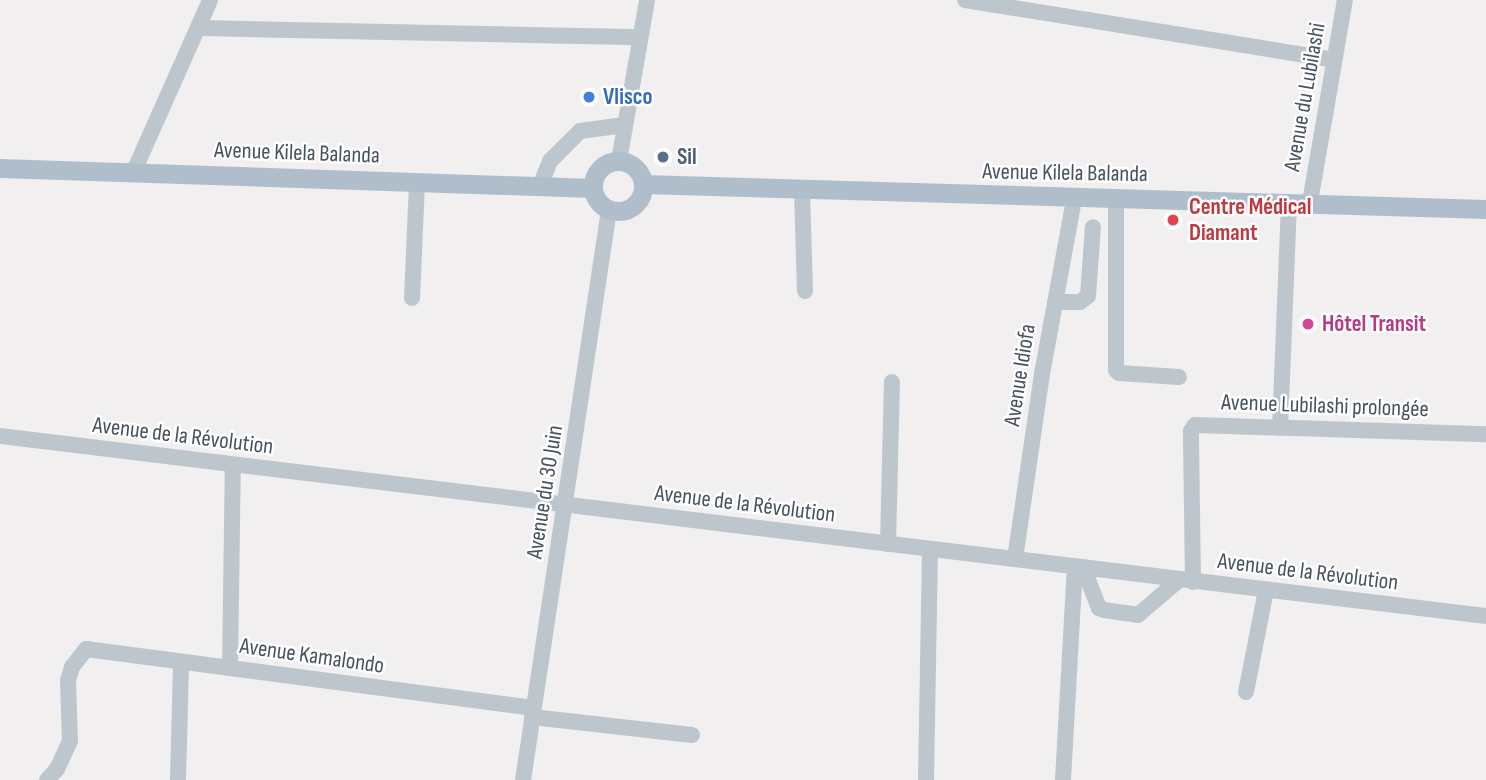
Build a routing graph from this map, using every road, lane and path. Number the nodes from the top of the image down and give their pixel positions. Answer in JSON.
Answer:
{"nodes":[{"id":1,"x":210,"y":0,"type":"edge"},
{"id":2,"x":647,"y":0,"type":"edge"},
{"id":3,"x":965,"y":0,"type":"edge"},
{"id":4,"x":1345,"y":0,"type":"edge"},
{"id":5,"x":199,"y":29,"type":"junction"},
{"id":6,"x":640,"y":37,"type":"junction"},
{"id":7,"x":1334,"y":60,"type":"junction"},
{"id":8,"x":625,"y":125,"type":"junction"},
{"id":9,"x":619,"y":161,"type":"junction"},
{"id":10,"x":0,"y":169,"type":"edge"},
{"id":11,"x":134,"y":172,"type":"junction"},
{"id":12,"x":417,"y":182,"type":"junction"},
{"id":13,"x":643,"y":184,"type":"junction"},
{"id":14,"x":540,"y":186,"type":"junction"},
{"id":15,"x":592,"y":188,"type":"junction"},
{"id":16,"x":803,"y":190,"type":"junction"},
{"id":17,"x":1074,"y":199,"type":"junction"},
{"id":18,"x":1116,"y":199,"type":"junction"},
{"id":19,"x":1289,"y":202,"type":"junction"},
{"id":20,"x":1311,"y":202,"type":"junction"},
{"id":21,"x":1486,"y":209,"type":"edge"},
{"id":22,"x":609,"y":210,"type":"junction"},
{"id":23,"x":1093,"y":227,"type":"dead end"},
{"id":24,"x":805,"y":291,"type":"dead end"},
{"id":25,"x":412,"y":298,"type":"dead end"},
{"id":26,"x":1055,"y":302,"type":"junction"},
{"id":27,"x":1179,"y":377,"type":"dead end"},
{"id":28,"x":892,"y":382,"type":"dead end"},
{"id":29,"x":1280,"y":428,"type":"junction"},
{"id":30,"x":1486,"y":434,"type":"edge"},
{"id":31,"x":0,"y":436,"type":"edge"},
{"id":32,"x":233,"y":465,"type":"junction"},
{"id":33,"x":566,"y":507,"type":"junction"},
{"id":34,"x":888,"y":544,"type":"junction"},
{"id":35,"x":930,"y":549,"type":"junction"},
{"id":36,"x":1015,"y":559,"type":"junction"},
{"id":37,"x":1079,"y":567,"type":"junction"},
{"id":38,"x":1186,"y":581,"type":"junction"},
{"id":39,"x":1266,"y":590,"type":"junction"},
{"id":40,"x":1486,"y":616,"type":"edge"},
{"id":41,"x":181,"y":662,"type":"junction"},
{"id":42,"x":230,"y":668,"type":"junction"},
{"id":43,"x":1246,"y":692,"type":"dead end"},
{"id":44,"x":532,"y":713,"type":"junction"},
{"id":45,"x":692,"y":735,"type":"dead end"},
{"id":46,"x":926,"y":779,"type":"edge"},
{"id":47,"x":47,"y":780,"type":"edge"},
{"id":48,"x":178,"y":780,"type":"edge"},
{"id":49,"x":523,"y":780,"type":"edge"},
{"id":50,"x":1063,"y":780,"type":"edge"}],
"edges":[{"from":1,"to":5,"type":"street"},
{"from":2,"to":6,"type":"street"},
{"from":3,"to":7,"type":"street"},
{"from":4,"to":7,"type":"street","name":"Avenue du Lubilashi"},
{"from":5,"to":6,"type":"street"},
{"from":5,"to":11,"type":"street"},
{"from":6,"to":8,"type":"street"},
{"from":7,"to":20,"type":"street","name":"Avenue du Lubilashi"},
{"from":8,"to":9,"type":"street"},
{"from":8,"to":14,"type":"street"},
{"from":9,"to":13,"type":"main road"},
{"from":9,"to":15,"type":"main road"},
{"from":10,"to":11,"type":"main road","name":"Avenue Kilela Balanda"},
{"from":11,"to":12,"type":"main road","name":"Avenue Kilela Balanda"},
{"from":12,"to":14,"type":"main road","name":"Avenue Kilela Balanda"},
{"from":12,"to":25,"type":"street"},
{"from":13,"to":16,"type":"main road","name":"Avenue Kilela Balanda"},
{"from":13,"to":22,"type":"main road"},
{"from":14,"to":15,"type":"main road","name":"Avenue Kilela Balanda"},
{"from":15,"to":22,"type":"main road"},
{"from":16,"to":17,"type":"main road","name":"Avenue Kilela Balanda"},
{"from":16,"to":24,"type":"street"},
{"from":17,"to":18,"type":"main road","name":"Avenue Kilela Balanda"},
{"from":17,"to":26,"type":"street","name":"Avenue Idiofa"},
{"from":18,"to":19,"type":"main road","name":"Avenue Kilela Balanda"},
{"from":18,"to":27,"type":"street"},
{"from":19,"to":20,"type":"main road","name":"Avenue Kilela Balanda"},
{"from":19,"to":29,"type":"street"},
{"from":20,"to":21,"type":"main road","name":"Avenue Kilela Balanda"},
{"from":22,"to":33,"type":"street","name":"Avenue du 30 Juin"},
{"from":23,"to":26,"type":"street"},
{"from":26,"to":36,"type":"street","name":"Avenue Idiofa"},
{"from":28,"to":34,"type":"street"},
{"from":29,"to":30,"type":"street","name":"Avenue Lubilashi prolongée"},
{"from":29,"to":38,"type":"street","name":"Avenue Lubilashi prolongée"},
{"from":31,"to":32,"type":"street","name":"Avenue de la Révolution"},
{"from":32,"to":33,"type":"street","name":"Avenue de la Révolution"},
{"from":32,"to":42,"type":"street"},
{"from":33,"to":34,"type":"street","name":"Avenue de la Révolution"},
{"from":33,"to":44,"type":"street","name":"Avenue du 30 Juin"},
{"from":34,"to":35,"type":"street","name":"Avenue de la Révolution"},
{"from":35,"to":36,"type":"street","name":"Avenue de la Révolution"},
{"from":35,"to":46,"type":"street"},
{"from":36,"to":37,"type":"street","name":"Avenue de la Révolution"},
{"from":37,"to":38,"type":"street","name":"Avenue de la Révolution"},
{"from":37,"to":38,"type":"street"},
{"from":37,"to":50,"type":"street"},
{"from":38,"to":39,"type":"street","name":"Avenue de la Révolution"},
{"from":39,"to":40,"type":"street","name":"Avenue de la Révolution"},
{"from":39,"to":43,"type":"street"},
{"from":41,"to":42,"type":"street","name":"Avenue Kamalondo"},
{"from":41,"to":47,"type":"street","name":"Avenue Kamalondo"},
{"from":41,"to":48,"type":"street"},
{"from":42,"to":44,"type":"street","name":"Avenue Kamalondo"},
{"from":44,"to":45,"type":"street","name":"Avenue Kamalondo"},
{"from":44,"to":49,"type":"street","name":"Avenue du 30 Juin"}]}
